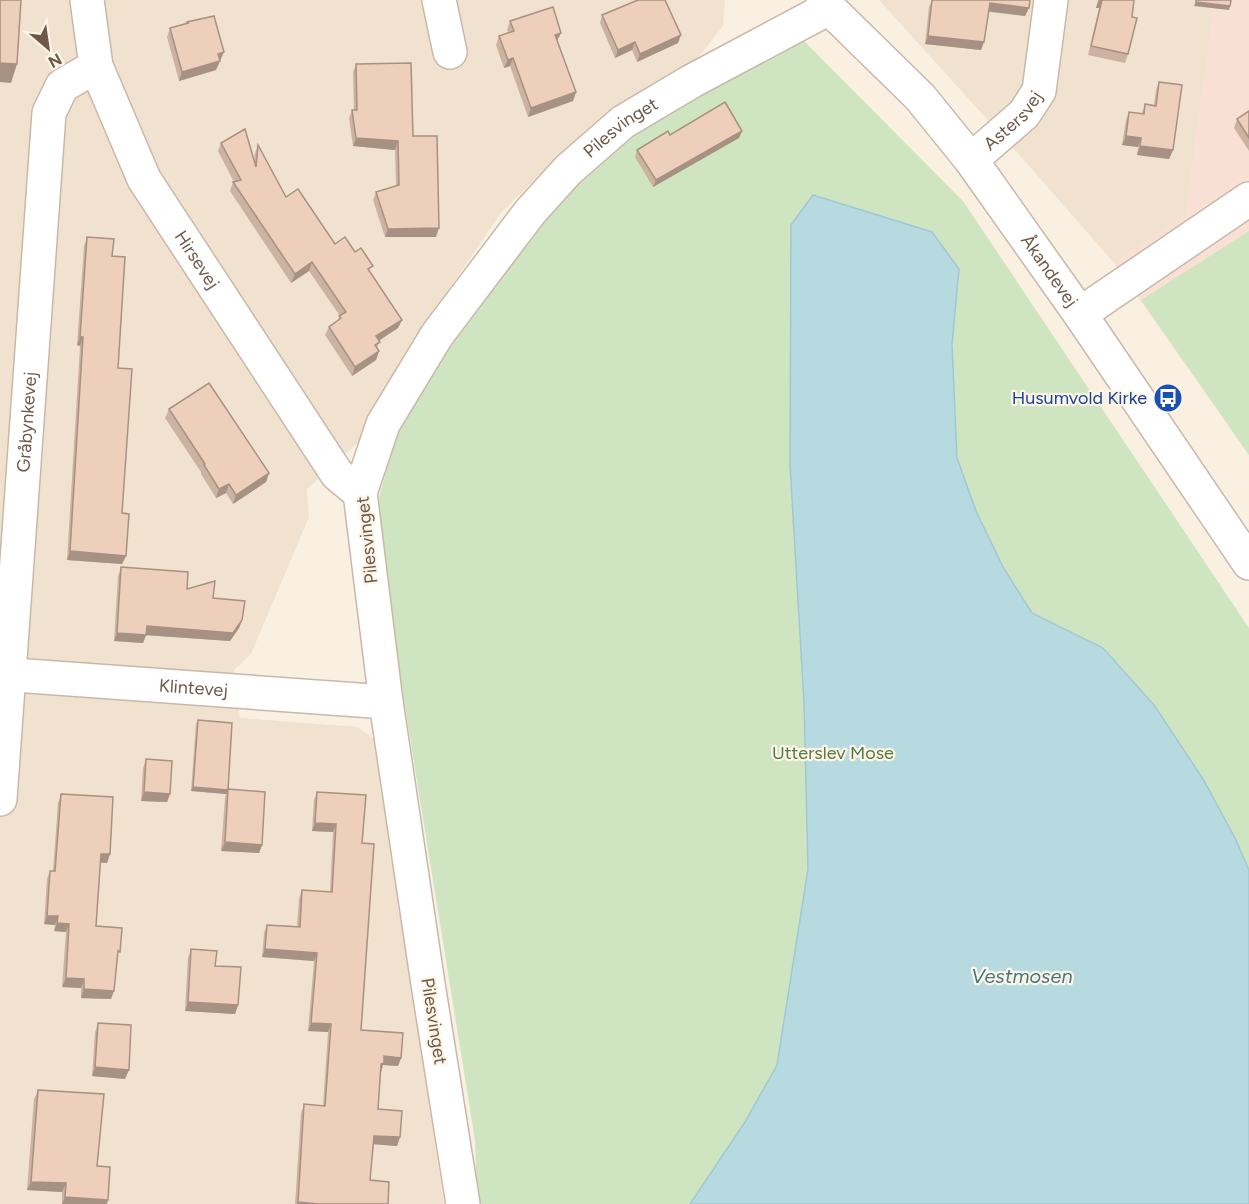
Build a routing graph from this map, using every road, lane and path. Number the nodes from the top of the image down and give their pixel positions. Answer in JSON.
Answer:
{"nodes":[{"id":1,"x":87,"y":0,"type":"edge"},
{"id":2,"x":439,"y":0,"type":"edge"},
{"id":3,"x":1051,"y":0,"type":"edge"},
{"id":4,"x":826,"y":4,"type":"edge"},
{"id":5,"x":450,"y":52,"type":"dead end"},
{"id":6,"x":96,"y":66,"type":"junction"},
{"id":7,"x":971,"y":160,"type":"junction"},
{"id":8,"x":1249,"y":199,"type":"edge"},
{"id":9,"x":1080,"y":315,"type":"junction"},
{"id":10,"x":360,"y":493,"type":"junction"},
{"id":11,"x":1249,"y":563,"type":"edge"},
{"id":12,"x":4,"y":674,"type":"edge"},
{"id":13,"x":386,"y":702,"type":"junction"},
{"id":14,"x":0,"y":799,"type":"edge"},
{"id":15,"x":463,"y":1204,"type":"edge"}],
"edges":[{"from":1,"to":6,"type":"street","name":"Hirsevej"},
{"from":2,"to":5,"type":"street"},
{"from":3,"to":7,"type":"street","name":"Astersvej"},
{"from":4,"to":7,"type":"street","name":"Åkandevej"},
{"from":4,"to":10,"type":"street","name":"Pilesvinget"},
{"from":6,"to":10,"type":"street","name":"Hirsevej"},
{"from":6,"to":12,"type":"street","name":"Gråbynkevej"},
{"from":7,"to":9,"type":"street","name":"Åkandevej"},
{"from":8,"to":9,"type":"street"},
{"from":9,"to":11,"type":"street","name":"Åkandevej"},
{"from":10,"to":13,"type":"street","name":"Pilesvinget"},
{"from":12,"to":13,"type":"street","name":"Klintevej"},
{"from":12,"to":14,"type":"street","name":"Gråbynkevej"},
{"from":13,"to":15,"type":"street","name":"Pilesvinget"}]}
